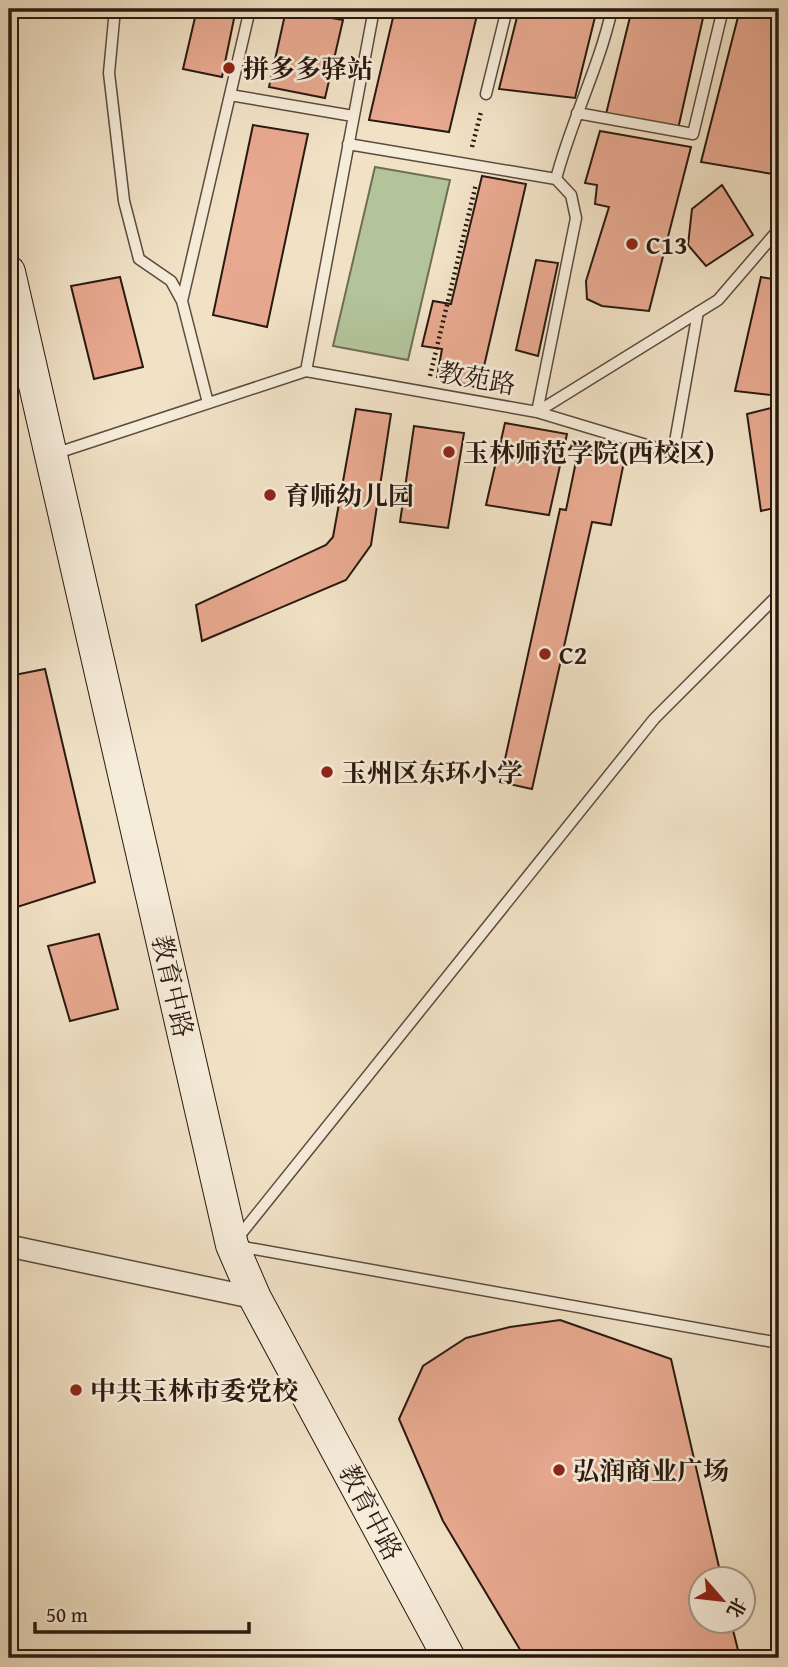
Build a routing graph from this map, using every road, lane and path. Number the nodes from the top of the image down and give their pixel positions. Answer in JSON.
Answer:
{"nodes":[{"id":1,"x":114,"y":9,"type":"edge"},
{"id":2,"x":250,"y":9,"type":"edge"},
{"id":3,"x":374,"y":9,"type":"edge"},
{"id":4,"x":505,"y":9,"type":"edge"},
{"id":5,"x":612,"y":9,"type":"edge"},
{"id":6,"x":723,"y":9,"type":"edge"},
{"id":7,"x":486,"y":94,"type":"joint"},
{"id":8,"x":230,"y":95,"type":"junction"},
{"id":9,"x":577,"y":113,"type":"junction"},
{"id":10,"x":353,"y":117,"type":"junction"},
{"id":11,"x":348,"y":144,"type":"junction"},
{"id":12,"x":467,"y":164,"type":"junction"},
{"id":13,"x":480,"y":166,"type":"junction"},
{"id":14,"x":556,"y":179,"type":"junction"},
{"id":15,"x":779,"y":229,"type":"edge"},
{"id":16,"x":9,"y":272,"type":"edge"},
{"id":17,"x":182,"y":302,"type":"junction"},
{"id":18,"x":698,"y":312,"type":"junction"},
{"id":19,"x":306,"y":371,"type":"junction"},
{"id":20,"x":427,"y":393,"type":"junction"},
{"id":21,"x":208,"y":403,"type":"junction"},
{"id":22,"x":537,"y":412,"type":"junction"},
{"id":23,"x":51,"y":455,"type":"junction"},
{"id":24,"x":779,"y":594,"type":"edge"},
{"id":25,"x":232,"y":1245,"type":"junction"},
{"id":26,"x":9,"y":1246,"type":"edge"},
{"id":27,"x":255,"y":1298,"type":"junction"},
{"id":28,"x":779,"y":1343,"type":"edge"},
{"id":29,"x":449,"y":1658,"type":"edge"}],
"edges":[{"from":1,"to":17,"type":"lane"},
{"from":2,"to":8,"type":"lane"},
{"from":3,"to":10,"type":"lane"},
{"from":4,"to":7,"type":"lane"},
{"from":5,"to":9,"type":"lane"},
{"from":6,"to":9,"type":"lane"},
{"from":7,"to":12,"type":"path"},
{"from":8,"to":10,"type":"lane"},
{"from":8,"to":17,"type":"lane"},
{"from":9,"to":14,"type":"lane"},
{"from":10,"to":11,"type":"lane"},
{"from":11,"to":12,"type":"lane"},
{"from":11,"to":19,"type":"lane"},
{"from":12,"to":13,"type":"lane"},
{"from":13,"to":14,"type":"lane"},
{"from":13,"to":20,"type":"path"},
{"from":14,"to":22,"type":"lane"},
{"from":15,"to":18,"type":"lane","name":"教苑路"},
{"from":16,"to":23,"type":"main road","name":"教育中路"},
{"from":17,"to":21,"type":"lane"},
{"from":18,"to":22,"type":"lane","name":"教苑路"},
{"from":18,"to":22,"type":"lane"},
{"from":19,"to":20,"type":"lane","name":"教苑路"},
{"from":19,"to":21,"type":"lane","name":"教苑路"},
{"from":20,"to":22,"type":"lane","name":"教苑路"},
{"from":21,"to":23,"type":"lane","name":"教苑路"},
{"from":23,"to":25,"type":"main road","name":"教育中路"},
{"from":24,"to":25,"type":"lane"},
{"from":25,"to":27,"type":"main road","name":"教育中路"},
{"from":25,"to":28,"type":"lane"},
{"from":26,"to":27,"type":"street"},
{"from":27,"to":29,"type":"main road","name":"教育中路"}]}
